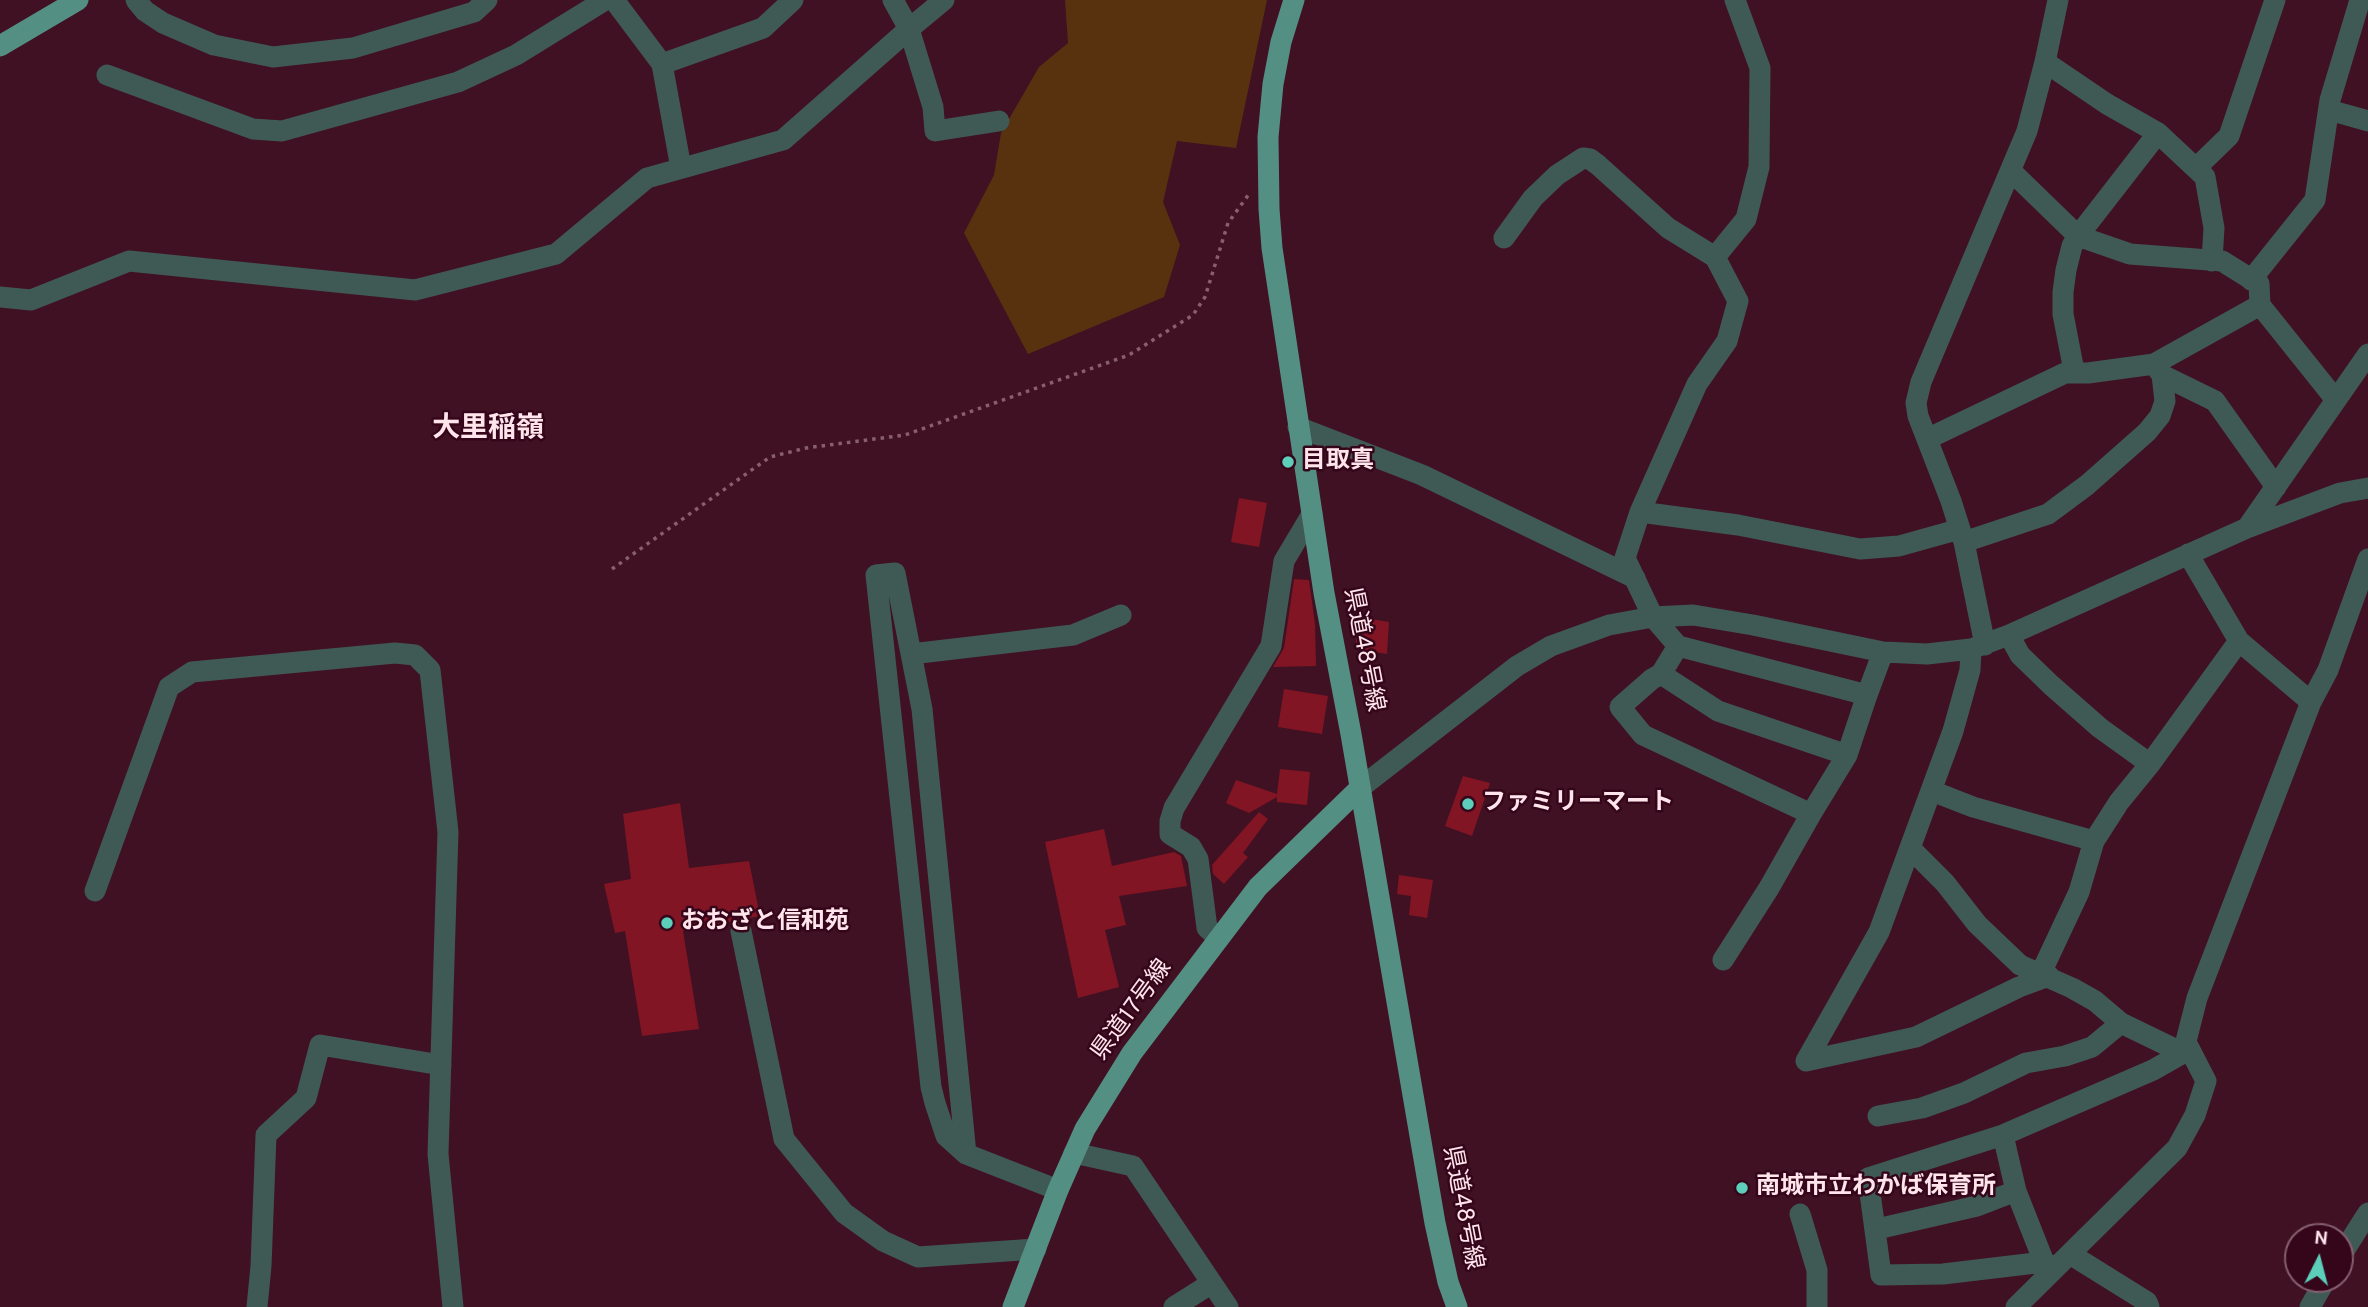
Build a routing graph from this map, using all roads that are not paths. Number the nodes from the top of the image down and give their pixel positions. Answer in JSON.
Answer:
{"nodes":[{"id":1,"x":78,"y":0,"type":"edge"},
{"id":2,"x":136,"y":0,"type":"edge"},
{"id":3,"x":487,"y":0,"type":"edge"},
{"id":4,"x":605,"y":0,"type":"edge"},
{"id":5,"x":614,"y":0,"type":"edge"},
{"id":6,"x":793,"y":0,"type":"edge"},
{"id":7,"x":893,"y":0,"type":"edge"},
{"id":8,"x":944,"y":0,"type":"edge"},
{"id":9,"x":1294,"y":0,"type":"edge"},
{"id":10,"x":1735,"y":0,"type":"edge"},
{"id":11,"x":2275,"y":0,"type":"edge"},
{"id":12,"x":2360,"y":0,"type":"edge"},
{"id":13,"x":2056,"y":1,"type":"edge"},
{"id":14,"x":909,"y":29,"type":"junction"},
{"id":15,"x":0,"y":46,"type":"edge"},
{"id":16,"x":2045,"y":62,"type":"junction"},
{"id":17,"x":662,"y":64,"type":"junction"},
{"id":18,"x":107,"y":75,"type":"dead end"},
{"id":19,"x":2329,"y":110,"type":"junction"},
{"id":20,"x":999,"y":121,"type":"dead end"},
{"id":21,"x":2368,"y":121,"type":"edge"},
{"id":22,"x":2158,"y":133,"type":"junction"},
{"id":23,"x":2196,"y":168,"type":"junction"},
{"id":24,"x":681,"y":169,"type":"junction"},
{"id":25,"x":2011,"y":171,"type":"junction"},
{"id":26,"x":2078,"y":236,"type":"junction"},
{"id":27,"x":1504,"y":238,"type":"dead end"},
{"id":28,"x":1715,"y":257,"type":"junction"},
{"id":29,"x":2212,"y":261,"type":"junction"},
{"id":30,"x":2251,"y":280,"type":"junction"},
{"id":31,"x":0,"y":297,"type":"edge"},
{"id":32,"x":2260,"y":305,"type":"junction"},
{"id":33,"x":2368,"y":354,"type":"edge"},
{"id":34,"x":2158,"y":370,"type":"junction"},
{"id":35,"x":2074,"y":371,"type":"junction"},
{"id":36,"x":2336,"y":400,"type":"junction"},
{"id":37,"x":1298,"y":427,"type":"junction"},
{"id":38,"x":1927,"y":439,"type":"junction"},
{"id":39,"x":2276,"y":487,"type":"junction"},
{"id":40,"x":2368,"y":488,"type":"edge"},
{"id":41,"x":1640,"y":512,"type":"junction"},
{"id":42,"x":1312,"y":514,"type":"junction"},
{"id":43,"x":2247,"y":528,"type":"junction"},
{"id":44,"x":1962,"y":535,"type":"junction"},
{"id":45,"x":2188,"y":554,"type":"junction"},
{"id":46,"x":2368,"y":559,"type":"edge"},
{"id":47,"x":1635,"y":578,"type":"junction"},
{"id":48,"x":1121,"y":615,"type":"dead end"},
{"id":49,"x":1653,"y":617,"type":"junction"},
{"id":50,"x":2009,"y":635,"type":"junction"},
{"id":51,"x":2239,"y":641,"type":"junction"},
{"id":52,"x":1678,"y":646,"type":"junction"},
{"id":53,"x":1978,"y":647,"type":"junction"},
{"id":54,"x":1883,"y":652,"type":"junction"},
{"id":55,"x":911,"y":654,"type":"junction"},
{"id":56,"x":1661,"y":674,"type":"junction"},
{"id":57,"x":1867,"y":695,"type":"junction"},
{"id":58,"x":2311,"y":702,"type":"junction"},
{"id":59,"x":1847,"y":755,"type":"junction"},
{"id":60,"x":2150,"y":764,"type":"junction"},
{"id":61,"x":1360,"y":788,"type":"junction"},
{"id":62,"x":1932,"y":791,"type":"junction"},
{"id":63,"x":1811,"y":814,"type":"junction"},
{"id":64,"x":2094,"y":841,"type":"junction"},
{"id":65,"x":1911,"y":849,"type":"junction"},
{"id":66,"x":95,"y":891,"type":"dead end"},
{"id":67,"x":741,"y":931,"type":"dead end"},
{"id":68,"x":1219,"y":938,"type":"junction"},
{"id":69,"x":1723,"y":960,"type":"dead end"},
{"id":70,"x":2045,"y":974,"type":"junction"},
{"id":71,"x":2120,"y":1023,"type":"junction"},
{"id":72,"x":2185,"y":1048,"type":"junction"},
{"id":73,"x":441,"y":1065,"type":"junction"},
{"id":74,"x":1878,"y":1116,"type":"dead end"},
{"id":75,"x":2003,"y":1135,"type":"junction"},
{"id":76,"x":1074,"y":1153,"type":"junction"},
{"id":77,"x":966,"y":1154,"type":"junction"},
{"id":78,"x":1058,"y":1190,"type":"junction"},
{"id":79,"x":2016,"y":1191,"type":"junction"},
{"id":80,"x":2368,"y":1213,"type":"edge"},
{"id":81,"x":1800,"y":1214,"type":"dead end"},
{"id":82,"x":1877,"y":1229,"type":"junction"},
{"id":83,"x":2354,"y":1235,"type":"edge"},
{"id":84,"x":1036,"y":1249,"type":"junction"},
{"id":85,"x":2056,"y":1261,"type":"junction"},
{"id":86,"x":1212,"y":1283,"type":"junction"},
{"id":87,"x":257,"y":1307,"type":"edge"},
{"id":88,"x":453,"y":1307,"type":"edge"},
{"id":89,"x":1013,"y":1307,"type":"edge"},
{"id":90,"x":1174,"y":1307,"type":"edge"},
{"id":91,"x":1228,"y":1307,"type":"edge"},
{"id":92,"x":1457,"y":1307,"type":"edge"},
{"id":93,"x":1817,"y":1307,"type":"edge"},
{"id":94,"x":2016,"y":1307,"type":"edge"},
{"id":95,"x":2149,"y":1307,"type":"edge"}],
"edges":[{"from":1,"to":15,"type":"main road"},
{"from":2,"to":3,"type":"street"},
{"from":4,"to":18,"type":"street"},
{"from":5,"to":17,"type":"street"},
{"from":6,"to":17,"type":"street"},
{"from":7,"to":14,"type":"street"},
{"from":8,"to":14,"type":"street"},
{"from":9,"to":37,"type":"main road","name":"県道48号線"},
{"from":10,"to":28,"type":"street"},
{"from":11,"to":23,"type":"street"},
{"from":12,"to":19,"type":"street"},
{"from":13,"to":16,"type":"street"},
{"from":14,"to":20,"type":"street"},
{"from":14,"to":24,"type":"street"},
{"from":16,"to":22,"type":"street"},
{"from":16,"to":25,"type":"street"},
{"from":17,"to":24,"type":"street"},
{"from":19,"to":21,"type":"street"},
{"from":19,"to":30,"type":"street"},
{"from":22,"to":23,"type":"street"},
{"from":22,"to":26,"type":"street"},
{"from":23,"to":29,"type":"street"},
{"from":24,"to":31,"type":"street"},
{"from":25,"to":26,"type":"street"},
{"from":25,"to":38,"type":"street"},
{"from":26,"to":29,"type":"street"},
{"from":26,"to":35,"type":"street"},
{"from":27,"to":28,"type":"street"},
{"from":28,"to":41,"type":"street"},
{"from":29,"to":30,"type":"street"},
{"from":30,"to":32,"type":"street"},
{"from":32,"to":34,"type":"street"},
{"from":32,"to":36,"type":"street"},
{"from":33,"to":36,"type":"street"},
{"from":34,"to":35,"type":"street"},
{"from":34,"to":39,"type":"street"},
{"from":34,"to":44,"type":"street"},
{"from":35,"to":38,"type":"street"},
{"from":36,"to":39,"type":"street"},
{"from":37,"to":42,"type":"main road","name":"県道48号線"},
{"from":37,"to":47,"type":"street"},
{"from":38,"to":44,"type":"street"},
{"from":39,"to":43,"type":"street"},
{"from":40,"to":43,"type":"street"},
{"from":41,"to":44,"type":"street"},
{"from":41,"to":47,"type":"street"},
{"from":42,"to":61,"type":"main road","name":"県道48号線"},
{"from":42,"to":68,"type":"street"},
{"from":43,"to":45,"type":"street"},
{"from":44,"to":53,"type":"street"},
{"from":45,"to":50,"type":"street"},
{"from":45,"to":51,"type":"street"},
{"from":46,"to":58,"type":"street"},
{"from":47,"to":49,"type":"street"},
{"from":48,"to":55,"type":"street"},
{"from":49,"to":52,"type":"street"},
{"from":49,"to":54,"type":"street"},
{"from":49,"to":61,"type":"street"},
{"from":50,"to":53,"type":"street"},
{"from":50,"to":60,"type":"street"},
{"from":51,"to":58,"type":"street"},
{"from":51,"to":60,"type":"street"},
{"from":52,"to":56,"type":"street"},
{"from":52,"to":57,"type":"street"},
{"from":53,"to":54,"type":"street"},
{"from":53,"to":62,"type":"street"},
{"from":54,"to":57,"type":"street"},
{"from":55,"to":77,"type":"street"},
{"from":55,"to":77,"type":"street"},
{"from":56,"to":59,"type":"street"},
{"from":56,"to":63,"type":"street"},
{"from":57,"to":59,"type":"street"},
{"from":58,"to":72,"type":"street"},
{"from":59,"to":63,"type":"street"},
{"from":60,"to":64,"type":"street"},
{"from":61,"to":68,"type":"main road","name":"県道17号線"},
{"from":61,"to":92,"type":"main road","name":"県道48号線"},
{"from":62,"to":64,"type":"street"},
{"from":62,"to":65,"type":"street"},
{"from":63,"to":69,"type":"street"},
{"from":64,"to":70,"type":"street"},
{"from":65,"to":70,"type":"street"},
{"from":65,"to":70,"type":"street"},
{"from":66,"to":73,"type":"street"},
{"from":67,"to":84,"type":"street"},
{"from":68,"to":76,"type":"main road","name":"県道17号線"},
{"from":70,"to":71,"type":"street"},
{"from":71,"to":72,"type":"street"},
{"from":71,"to":74,"type":"street"},
{"from":72,"to":75,"type":"street"},
{"from":72,"to":85,"type":"street"},
{"from":73,"to":87,"type":"street"},
{"from":73,"to":88,"type":"street"},
{"from":75,"to":79,"type":"street"},
{"from":75,"to":82,"type":"street"},
{"from":76,"to":78,"type":"main road","name":"県道17号線"},
{"from":76,"to":86,"type":"street"},
{"from":77,"to":78,"type":"street"},
{"from":78,"to":84,"type":"main road","name":"県道17号線"},
{"from":79,"to":82,"type":"street"},
{"from":79,"to":85,"type":"street"},
{"from":80,"to":83,"type":"street"},
{"from":81,"to":93,"type":"street"},
{"from":82,"to":85,"type":"street"},
{"from":84,"to":89,"type":"main road","name":"県道17号線"},
{"from":85,"to":94,"type":"street"},
{"from":85,"to":95,"type":"street"},
{"from":86,"to":90,"type":"street"},
{"from":86,"to":91,"type":"street"}]}
